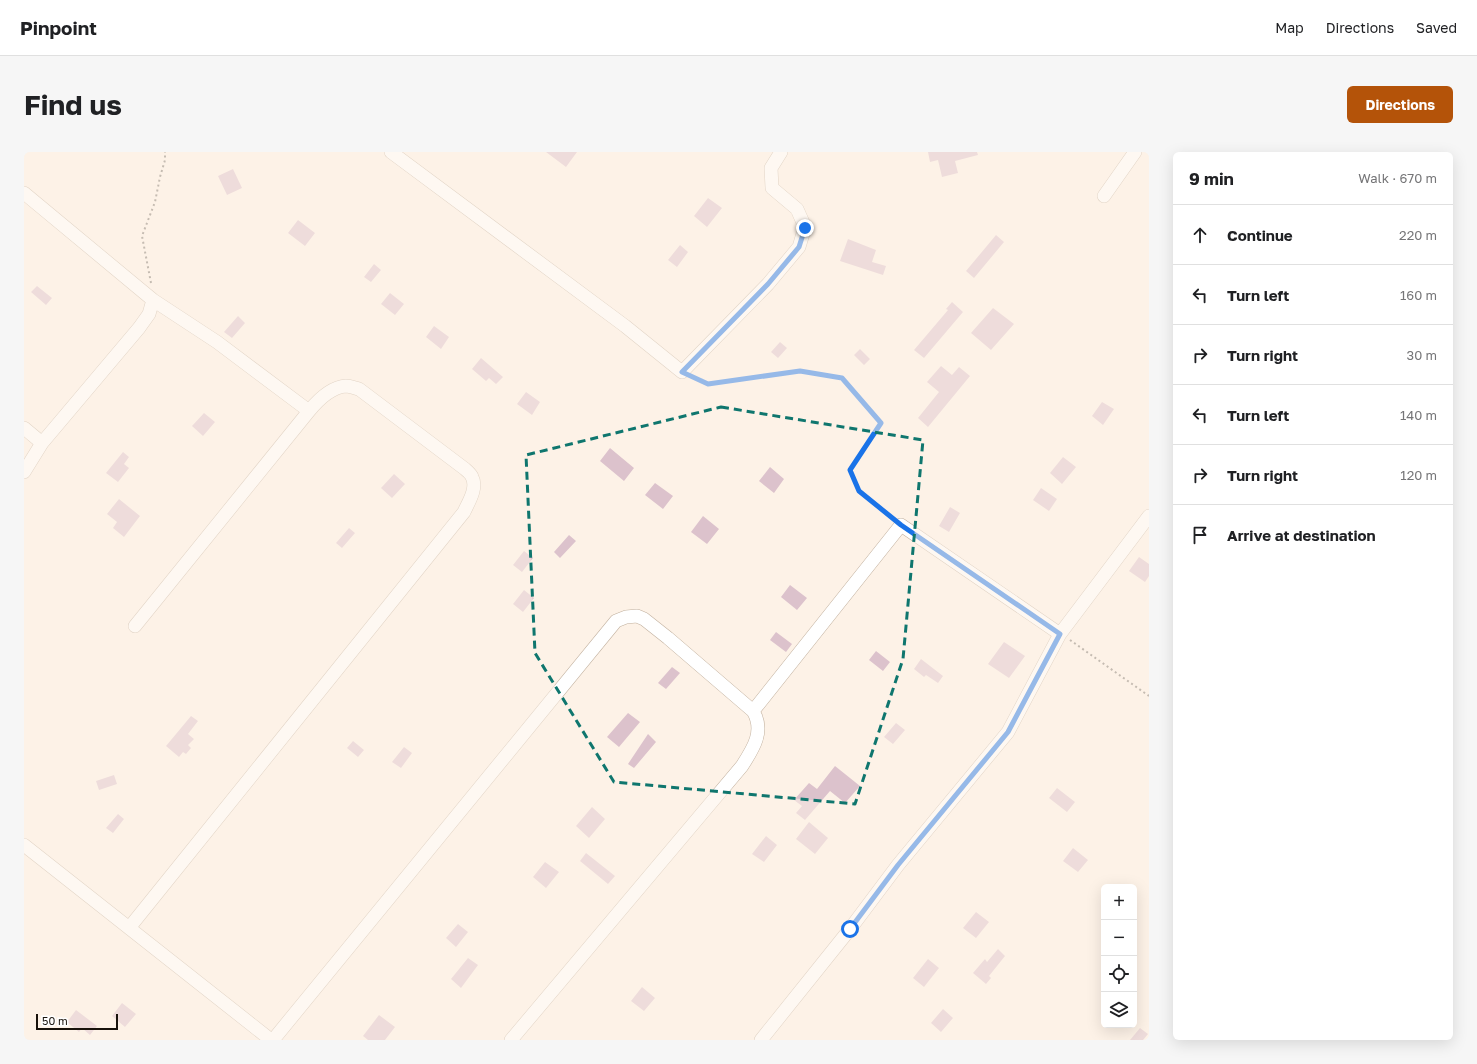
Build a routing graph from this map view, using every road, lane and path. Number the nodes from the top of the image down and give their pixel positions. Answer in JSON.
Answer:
{"nodes":[{"id":1,"x":165,"y":152,"type":"edge"},
{"id":2,"x":391,"y":152,"type":"edge"},
{"id":3,"x":781,"y":152,"type":"edge"},
{"id":4,"x":1135,"y":152,"type":"edge"},
{"id":5,"x":24,"y":194,"type":"edge"},
{"id":6,"x":1104,"y":196,"type":"dead end"},
{"id":7,"x":153,"y":300,"type":"junction"},
{"id":8,"x":682,"y":372,"type":"junction"},
{"id":9,"x":309,"y":410,"type":"junction"},
{"id":10,"x":24,"y":428,"type":"edge"},
{"id":11,"x":42,"y":443,"type":"junction"},
{"id":12,"x":24,"y":472,"type":"edge"},
{"id":13,"x":1149,"y":516,"type":"edge"},
{"id":14,"x":901,"y":525,"type":"junction"},
{"id":15,"x":136,"y":626,"type":"dead end"},
{"id":16,"x":1060,"y":634,"type":"junction"},
{"id":17,"x":1149,"y":696,"type":"edge"},
{"id":18,"x":753,"y":711,"type":"junction"},
{"id":19,"x":24,"y":844,"type":"edge"},
{"id":20,"x":129,"y":928,"type":"junction"},
{"id":21,"x":272,"y":1040,"type":"edge"},
{"id":22,"x":511,"y":1040,"type":"edge"},
{"id":23,"x":761,"y":1040,"type":"edge"}],
"edges":[{"from":1,"to":7,"type":"path"},
{"from":2,"to":8,"type":"street"},
{"from":3,"to":8,"type":"street"},
{"from":4,"to":6,"type":"street"},
{"from":5,"to":7,"type":"street"},
{"from":7,"to":9,"type":"street"},
{"from":7,"to":11,"type":"street"},
{"from":8,"to":14,"type":"path"},
{"from":9,"to":15,"type":"street"},
{"from":9,"to":20,"type":"street"},
{"from":10,"to":11,"type":"street"},
{"from":11,"to":12,"type":"street"},
{"from":13,"to":16,"type":"street"},
{"from":14,"to":16,"type":"street"},
{"from":14,"to":18,"type":"street"},
{"from":16,"to":17,"type":"path"},
{"from":16,"to":23,"type":"street"},
{"from":18,"to":21,"type":"street"},
{"from":18,"to":22,"type":"street"},
{"from":19,"to":20,"type":"street"},
{"from":20,"to":21,"type":"street"}]}
